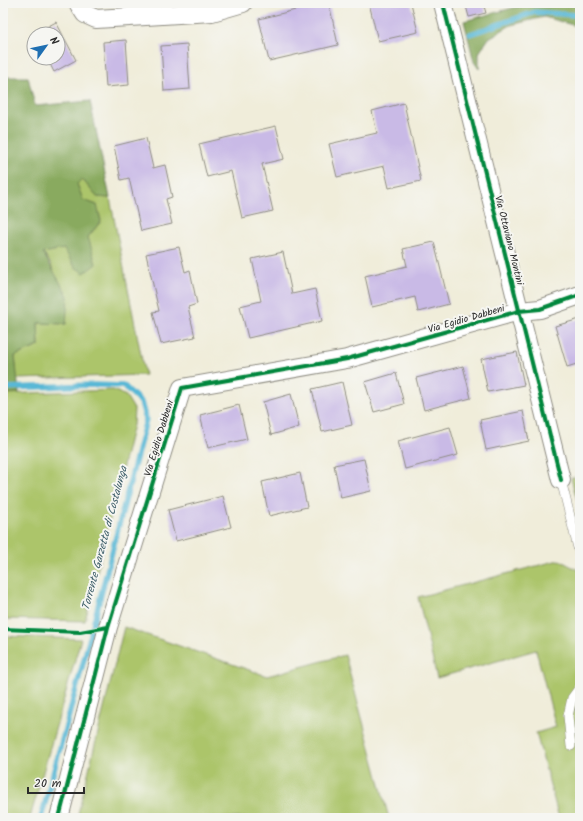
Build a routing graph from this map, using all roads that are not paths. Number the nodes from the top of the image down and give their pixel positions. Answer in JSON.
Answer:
{"nodes":[{"id":1,"x":78,"y":3,"type":"edge"},
{"id":2,"x":243,"y":3,"type":"edge"},
{"id":3,"x":442,"y":3,"type":"edge"},
{"id":4,"x":211,"y":8,"type":"edge"},
{"id":5,"x":580,"y":295,"type":"edge"},
{"id":6,"x":520,"y":311,"type":"junction"},
{"id":7,"x":561,"y":480,"type":"joint"},
{"id":8,"x":580,"y":556,"type":"edge"},
{"id":9,"x":580,"y":687,"type":"edge"},
{"id":10,"x":571,"y":746,"type":"dead end"},
{"id":11,"x":59,"y":818,"type":"edge"}],
"edges":[{"from":1,"to":4,"type":"street"},
{"from":2,"to":4,"type":"street"},
{"from":3,"to":6,"type":"street","name":"Via Ottaviano Montini"},
{"from":5,"to":6,"type":"street","name":"Via Egidio Dabbeni"},
{"from":6,"to":7,"type":"street","name":"Via Ottaviano Montini"},
{"from":6,"to":11,"type":"street","name":"Via Egidio Dabbeni"},
{"from":7,"to":8,"type":"lane"},
{"from":9,"to":10,"type":"lane"}]}
